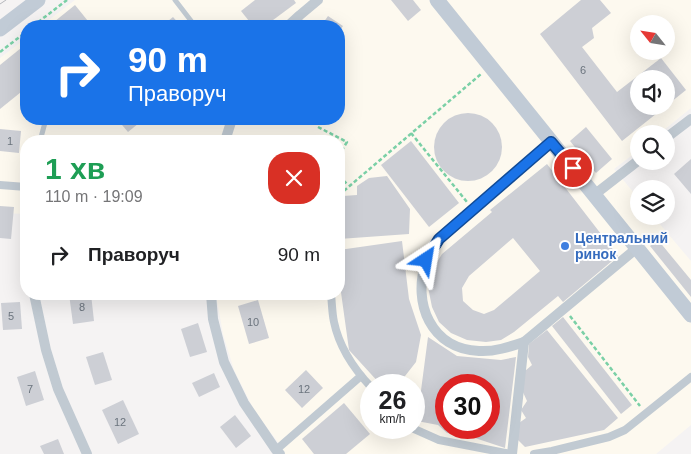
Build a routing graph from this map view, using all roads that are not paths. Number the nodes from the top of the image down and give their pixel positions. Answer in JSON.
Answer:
{"nodes":[{"id":1,"x":38,"y":0,"type":"edge"},
{"id":2,"x":175,"y":0,"type":"edge"},
{"id":3,"x":318,"y":0,"type":"edge"},
{"id":4,"x":437,"y":0,"type":"edge"},
{"id":5,"x":191,"y":20,"type":"edge"},
{"id":6,"x":294,"y":20,"type":"edge"},
{"id":7,"x":0,"y":30,"type":"edge"},
{"id":8,"x":691,"y":119,"type":"edge"},
{"id":9,"x":675,"y":131,"type":"edge"},
{"id":10,"x":551,"y":142,"type":"junction"},
{"id":11,"x":630,"y":167,"type":"edge"},
{"id":12,"x":0,"y":184,"type":"edge"},
{"id":13,"x":20,"y":186,"type":"edge"},
{"id":14,"x":594,"y":195,"type":"junction"},
{"id":15,"x":637,"y":248,"type":"junction"},
{"id":16,"x":35,"y":300,"type":"edge"},
{"id":17,"x":211,"y":300,"type":"edge"},
{"id":18,"x":332,"y":300,"type":"edge"},
{"id":19,"x":691,"y":315,"type":"edge"},
{"id":20,"x":524,"y":342,"type":"junction"},
{"id":21,"x":360,"y":374,"type":"edge"},
{"id":22,"x":360,"y":377,"type":"edge"},
{"id":23,"x":691,"y":377,"type":"edge"},
{"id":24,"x":425,"y":434,"type":"edge"},
{"id":25,"x":276,"y":453,"type":"edge"},
{"id":26,"x":87,"y":454,"type":"edge"},
{"id":27,"x":512,"y":454,"type":"edge"},
{"id":28,"x":534,"y":454,"type":"edge"}],
"edges":[{"from":1,"to":7,"type":"main road"},
{"from":2,"to":5,"type":"lane"},
{"from":3,"to":6,"type":"street"},
{"from":4,"to":10,"type":"main road"},
{"from":8,"to":9,"type":"street"},
{"from":10,"to":14,"type":"main road"},
{"from":10,"to":20,"type":"street"},
{"from":11,"to":14,"type":"street"},
{"from":12,"to":13,"type":"street"},
{"from":14,"to":15,"type":"main road"},
{"from":15,"to":19,"type":"main road"},
{"from":15,"to":20,"type":"street"},
{"from":16,"to":26,"type":"street"},
{"from":17,"to":25,"type":"street"},
{"from":18,"to":21,"type":"street"},
{"from":20,"to":27,"type":"street"},
{"from":22,"to":25,"type":"street"},
{"from":23,"to":28,"type":"street"},
{"from":24,"to":27,"type":"street"}]}
